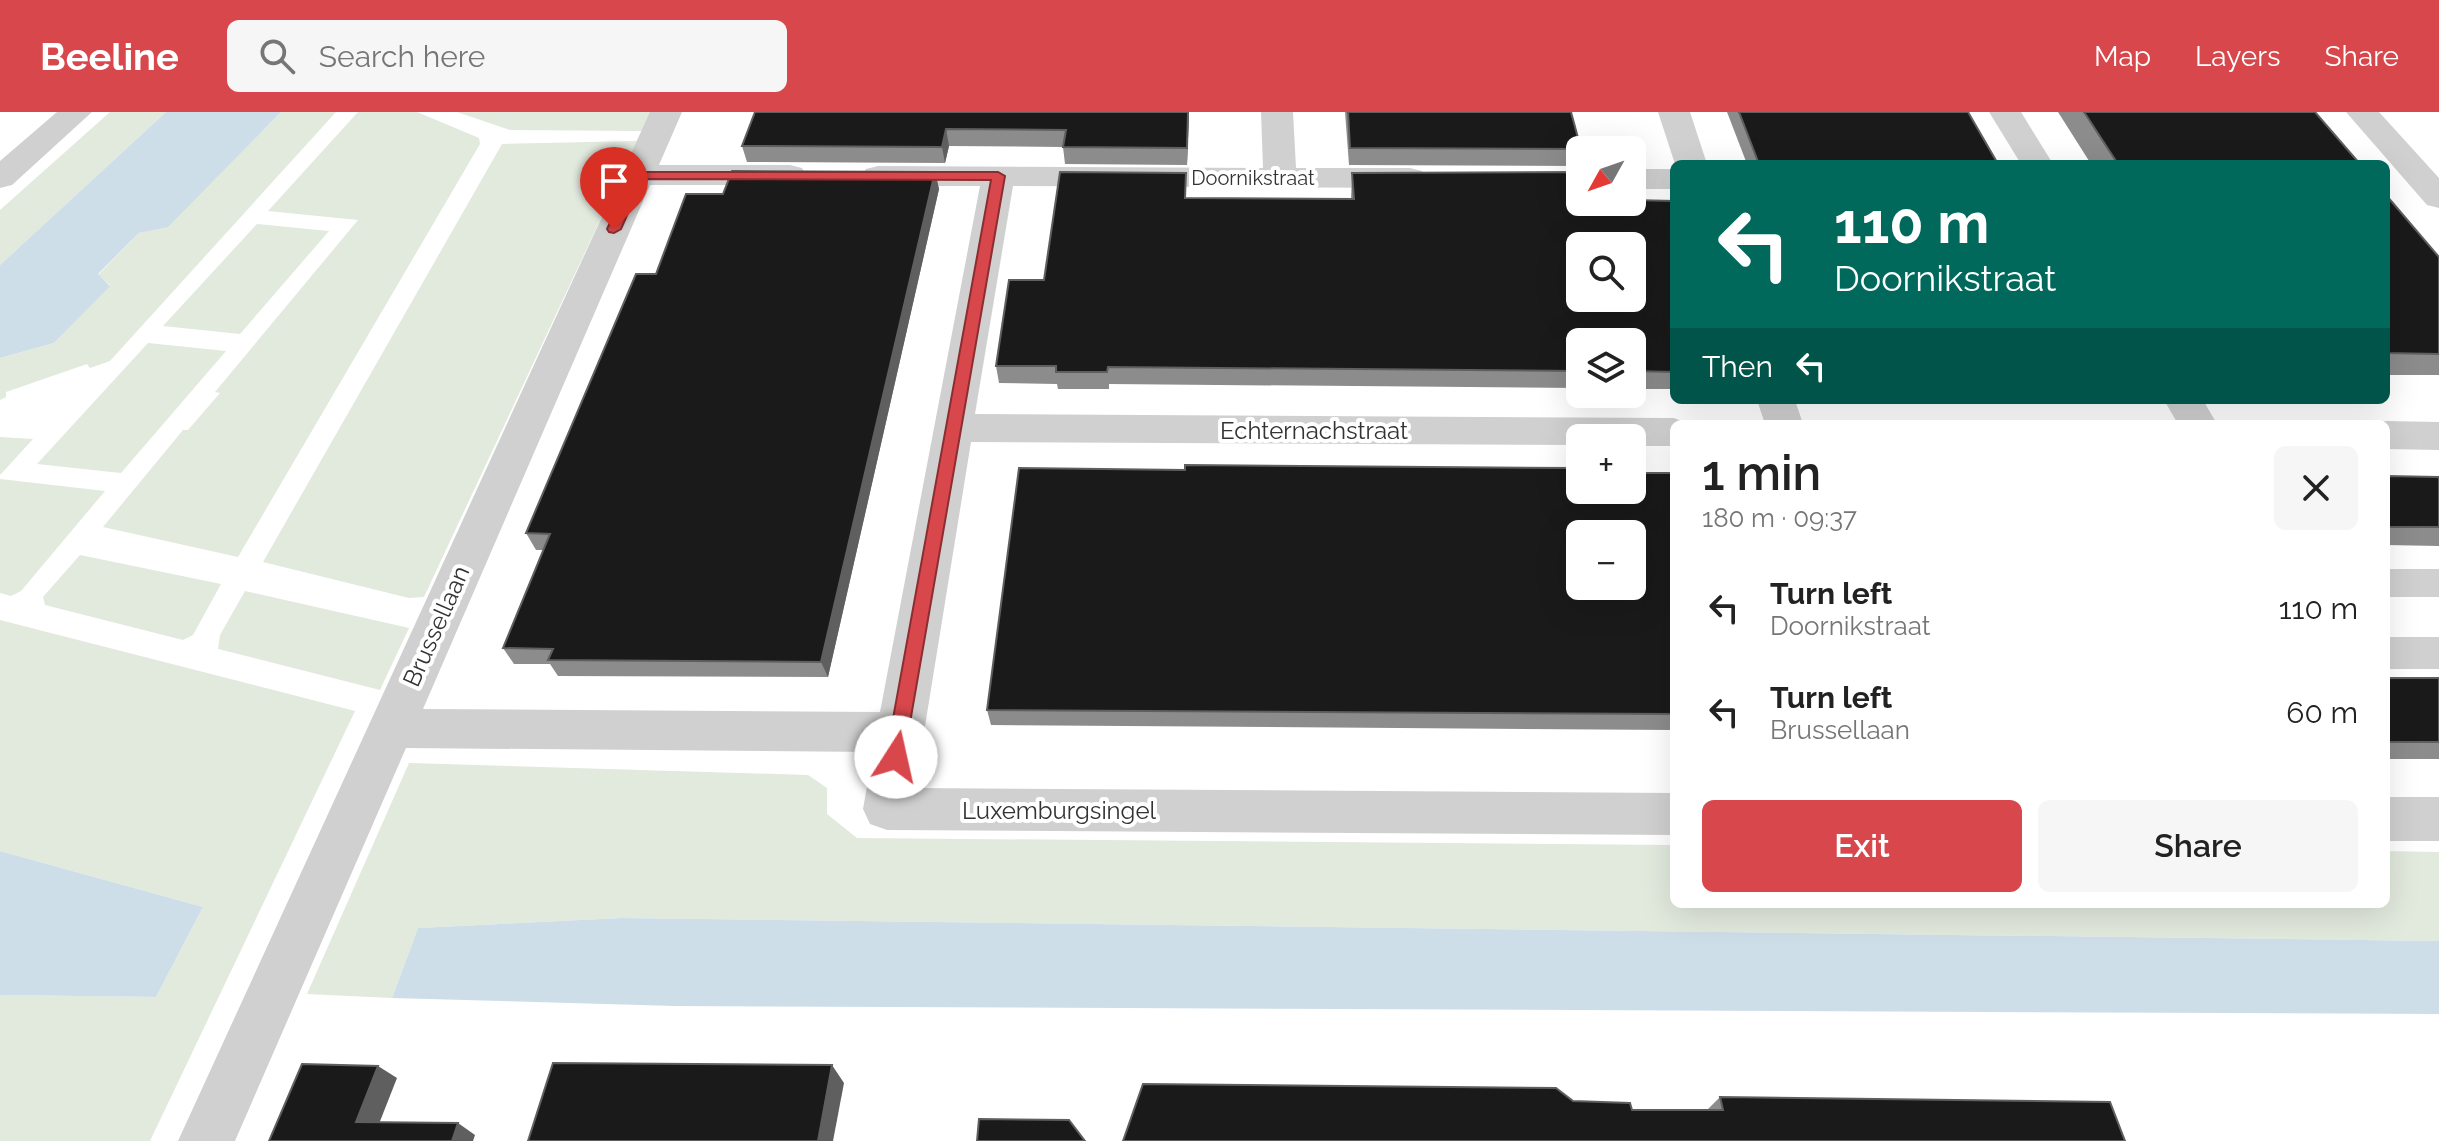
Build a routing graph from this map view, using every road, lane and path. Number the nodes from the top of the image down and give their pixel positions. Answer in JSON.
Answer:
{"nodes":[{"id":1,"x":76,"y":112,"type":"edge"},
{"id":2,"x":666,"y":112,"type":"edge"},
{"id":3,"x":1277,"y":112,"type":"edge"},
{"id":4,"x":1674,"y":112,"type":"edge"},
{"id":5,"x":2005,"y":112,"type":"edge"},
{"id":6,"x":2362,"y":112,"type":"edge"},
{"id":7,"x":1690,"y":160,"type":"edge"},
{"id":8,"x":2035,"y":160,"type":"edge"},
{"id":9,"x":638,"y":175,"type":"junction"},
{"id":10,"x":998,"y":176,"type":"junction"},
{"id":11,"x":0,"y":178,"type":"edge"},
{"id":12,"x":1280,"y":178,"type":"junction"},
{"id":13,"x":1447,"y":178,"type":"edge"},
{"id":14,"x":1646,"y":179,"type":"edge"},
{"id":15,"x":1670,"y":179,"type":"edge"},
{"id":16,"x":2439,"y":198,"type":"edge"},
{"id":17,"x":954,"y":428,"type":"junction"},
{"id":18,"x":1670,"y":432,"type":"edge"},
{"id":19,"x":2390,"y":435,"type":"edge"},
{"id":20,"x":2439,"y":436,"type":"edge"},
{"id":21,"x":2390,"y":583,"type":"edge"},
{"id":22,"x":2439,"y":583,"type":"edge"},
{"id":23,"x":2390,"y":653,"type":"edge"},
{"id":24,"x":2439,"y":653,"type":"edge"},
{"id":25,"x":391,"y":728,"type":"junction"},
{"id":26,"x":900,"y":732,"type":"junction"},
{"id":27,"x":1670,"y":814,"type":"edge"},
{"id":28,"x":2390,"y":819,"type":"edge"},
{"id":29,"x":2439,"y":819,"type":"edge"},
{"id":30,"x":206,"y":1141,"type":"edge"}],
"edges":[{"from":1,"to":11,"type":"street"},
{"from":2,"to":9,"type":"street","name":"Brussellaan"},
{"from":3,"to":12,"type":"street"},
{"from":4,"to":7,"type":"street"},
{"from":5,"to":8,"type":"street"},
{"from":6,"to":16,"type":"street"},
{"from":9,"to":10,"type":"street","name":"Doornikstraat"},
{"from":9,"to":25,"type":"street","name":"Brussellaan"},
{"from":10,"to":12,"type":"street","name":"Doornikstraat"},
{"from":10,"to":17,"type":"street"},
{"from":12,"to":13,"type":"street","name":"Doornikstraat"},
{"from":14,"to":15,"type":"street"},
{"from":17,"to":18,"type":"street","name":"Echternachstraat"},
{"from":17,"to":26,"type":"street"},
{"from":19,"to":20,"type":"street"},
{"from":21,"to":22,"type":"street"},
{"from":23,"to":24,"type":"street"},
{"from":25,"to":26,"type":"street"},
{"from":25,"to":30,"type":"street","name":"Brussellaan"},
{"from":26,"to":27,"type":"street","name":"Luxemburgsingel"},
{"from":28,"to":29,"type":"street"}]}
